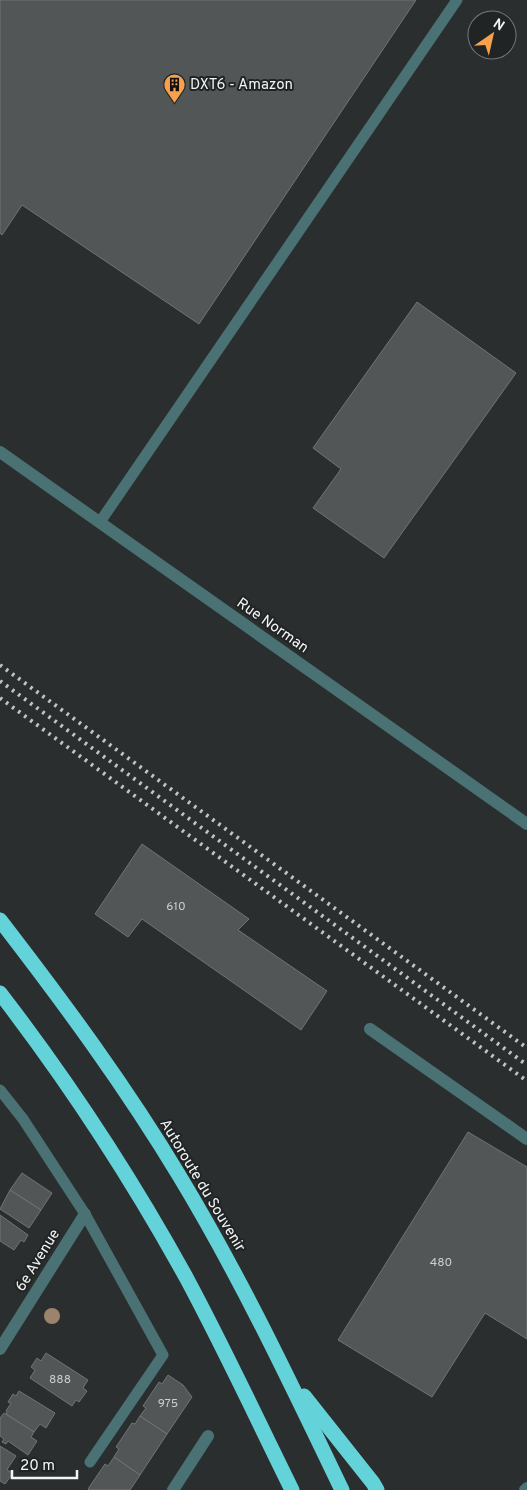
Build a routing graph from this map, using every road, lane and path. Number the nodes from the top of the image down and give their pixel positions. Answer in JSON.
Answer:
{"nodes":[{"id":1,"x":457,"y":0,"type":"edge"},
{"id":2,"x":0,"y":452,"type":"edge"},
{"id":3,"x":100,"y":522,"type":"junction"},
{"id":4,"x":527,"y":824,"type":"edge"},
{"id":5,"x":0,"y":920,"type":"edge"},
{"id":6,"x":0,"y":993,"type":"edge"},
{"id":7,"x":370,"y":1028,"type":"dead end"},
{"id":8,"x":0,"y":1090,"type":"edge"},
{"id":9,"x":527,"y":1138,"type":"edge"},
{"id":10,"x":85,"y":1214,"type":"junction"},
{"id":11,"x":0,"y":1348,"type":"edge"},
{"id":12,"x":287,"y":1376,"type":"junction"},
{"id":13,"x":208,"y":1436,"type":"dead end"},
{"id":14,"x":90,"y":1462,"type":"dead end"},
{"id":15,"x":173,"y":1490,"type":"edge"},
{"id":16,"x":292,"y":1490,"type":"edge"},
{"id":17,"x":342,"y":1490,"type":"edge"},
{"id":18,"x":376,"y":1490,"type":"edge"}],
"edges":[{"from":1,"to":3,"type":"lane"},
{"from":2,"to":3,"type":"street","name":"Rue Norman"},
{"from":3,"to":4,"type":"street","name":"Rue Norman"},
{"from":5,"to":12,"type":"highway","name":"Autoroute du Souvenir"},
{"from":6,"to":16,"type":"highway"},
{"from":7,"to":9,"type":"street"},
{"from":8,"to":10,"type":"lane"},
{"from":10,"to":11,"type":"street","name":"6e Avenue"},
{"from":10,"to":14,"type":"lane"},
{"from":12,"to":17,"type":"highway","name":"Autoroute du Souvenir"},
{"from":12,"to":18,"type":"highway"},
{"from":13,"to":15,"type":"street"}]}
